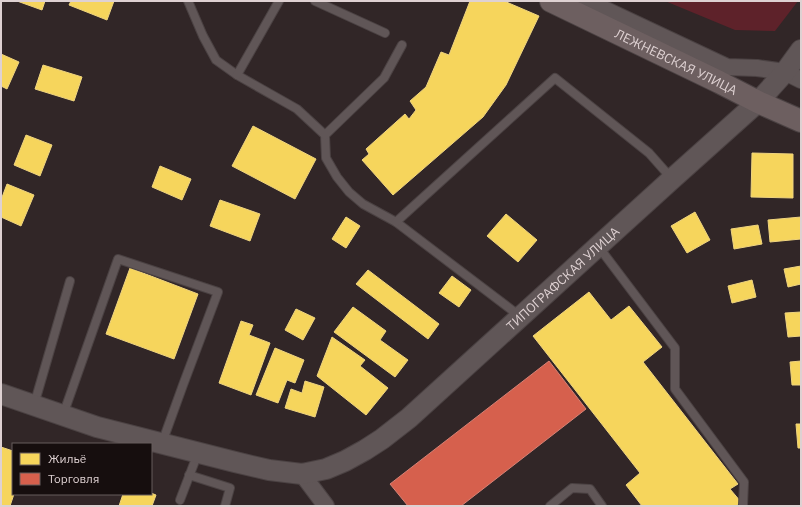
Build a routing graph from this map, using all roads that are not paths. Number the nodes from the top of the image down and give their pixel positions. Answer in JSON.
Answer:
{"nodes":[{"id":1,"x":188,"y":1,"type":"edge"},
{"id":2,"x":279,"y":1,"type":"edge"},
{"id":3,"x":315,"y":1,"type":"edge"},
{"id":4,"x":551,"y":1,"type":"edge"},
{"id":5,"x":587,"y":1,"type":"edge"},
{"id":6,"x":385,"y":33,"type":"dead end"},
{"id":7,"x":402,"y":45,"type":"dead end"},
{"id":8,"x":801,"y":50,"type":"edge"},
{"id":9,"x":237,"y":75,"type":"junction"},
{"id":10,"x":793,"y":76,"type":"edge"},
{"id":11,"x":758,"y":102,"type":"junction"},
{"id":12,"x":801,"y":121,"type":"edge"},
{"id":13,"x":325,"y":135,"type":"junction"},
{"id":14,"x":672,"y":179,"type":"junction"},
{"id":15,"x":396,"y":222,"type":"junction"},
{"id":16,"x":598,"y":246,"type":"junction"},
{"id":17,"x":70,"y":281,"type":"dead end"},
{"id":18,"x":521,"y":317,"type":"junction"},
{"id":19,"x":1,"y":394,"type":"edge"},
{"id":20,"x":33,"y":406,"type":"junction"},
{"id":21,"x":63,"y":415,"type":"junction"},
{"id":22,"x":162,"y":443,"type":"junction"},
{"id":23,"x":198,"y":453,"type":"junction"},
{"id":24,"x":302,"y":474,"type":"junction"},
{"id":25,"x":189,"y":475,"type":"junction"},
{"id":26,"x":180,"y":500,"type":"dead end"},
{"id":27,"x":323,"y":505,"type":"edge"},
{"id":28,"x":225,"y":506,"type":"edge"},
{"id":29,"x":550,"y":506,"type":"edge"},
{"id":30,"x":602,"y":506,"type":"edge"},
{"id":31,"x":743,"y":506,"type":"edge"}],
"edges":[{"from":1,"to":9,"type":"lane"},
{"from":2,"to":9,"type":"lane"},
{"from":3,"to":6,"type":"lane"},
{"from":4,"to":11,"type":"highway","name":"ЛЕЖНЕВСКАЯ УЛИЦА"},
{"from":5,"to":10,"type":"street","name":"ЛЕЖНЕВСКАЯ УЛИЦА"},
{"from":7,"to":13,"type":"lane"},
{"from":8,"to":10,"type":"street","name":"ТИПОГРАФСКАЯ УЛИЦА"},
{"from":9,"to":13,"type":"lane"},
{"from":10,"to":11,"type":"street","name":"ТИПОГРАФСКАЯ УЛИЦА"},
{"from":11,"to":12,"type":"highway","name":"ЛЕЖНЕВСКАЯ УЛИЦА"},
{"from":11,"to":14,"type":"street","name":"ТИПОГРАФСКАЯ УЛИЦА"},
{"from":13,"to":15,"type":"lane"},
{"from":14,"to":15,"type":"lane"},
{"from":14,"to":16,"type":"street","name":"ТИПОГРАФСКАЯ УЛИЦА"},
{"from":15,"to":18,"type":"lane"},
{"from":16,"to":18,"type":"street","name":"ТИПОГРАФСКАЯ УЛИЦА"},
{"from":16,"to":31,"type":"lane"},
{"from":17,"to":20,"type":"lane"},
{"from":18,"to":24,"type":"street","name":"ТИПОГРАФСКАЯ УЛИЦА"},
{"from":19,"to":20,"type":"street","name":"ТИПОГРАФСКАЯ УЛИЦА"},
{"from":20,"to":21,"type":"street","name":"ТИПОГРАФСКАЯ УЛИЦА"},
{"from":21,"to":22,"type":"street","name":"ТИПОГРАФСКАЯ УЛИЦА"},
{"from":21,"to":22,"type":"lane"},
{"from":22,"to":23,"type":"street","name":"ТИПОГРАФСКАЯ УЛИЦА"},
{"from":23,"to":24,"type":"street","name":"ТИПОГРАФСКАЯ УЛИЦА"},
{"from":23,"to":25,"type":"lane"},
{"from":24,"to":27,"type":"street"},
{"from":25,"to":26,"type":"lane"},
{"from":25,"to":28,"type":"lane"},
{"from":29,"to":30,"type":"lane"}]}
